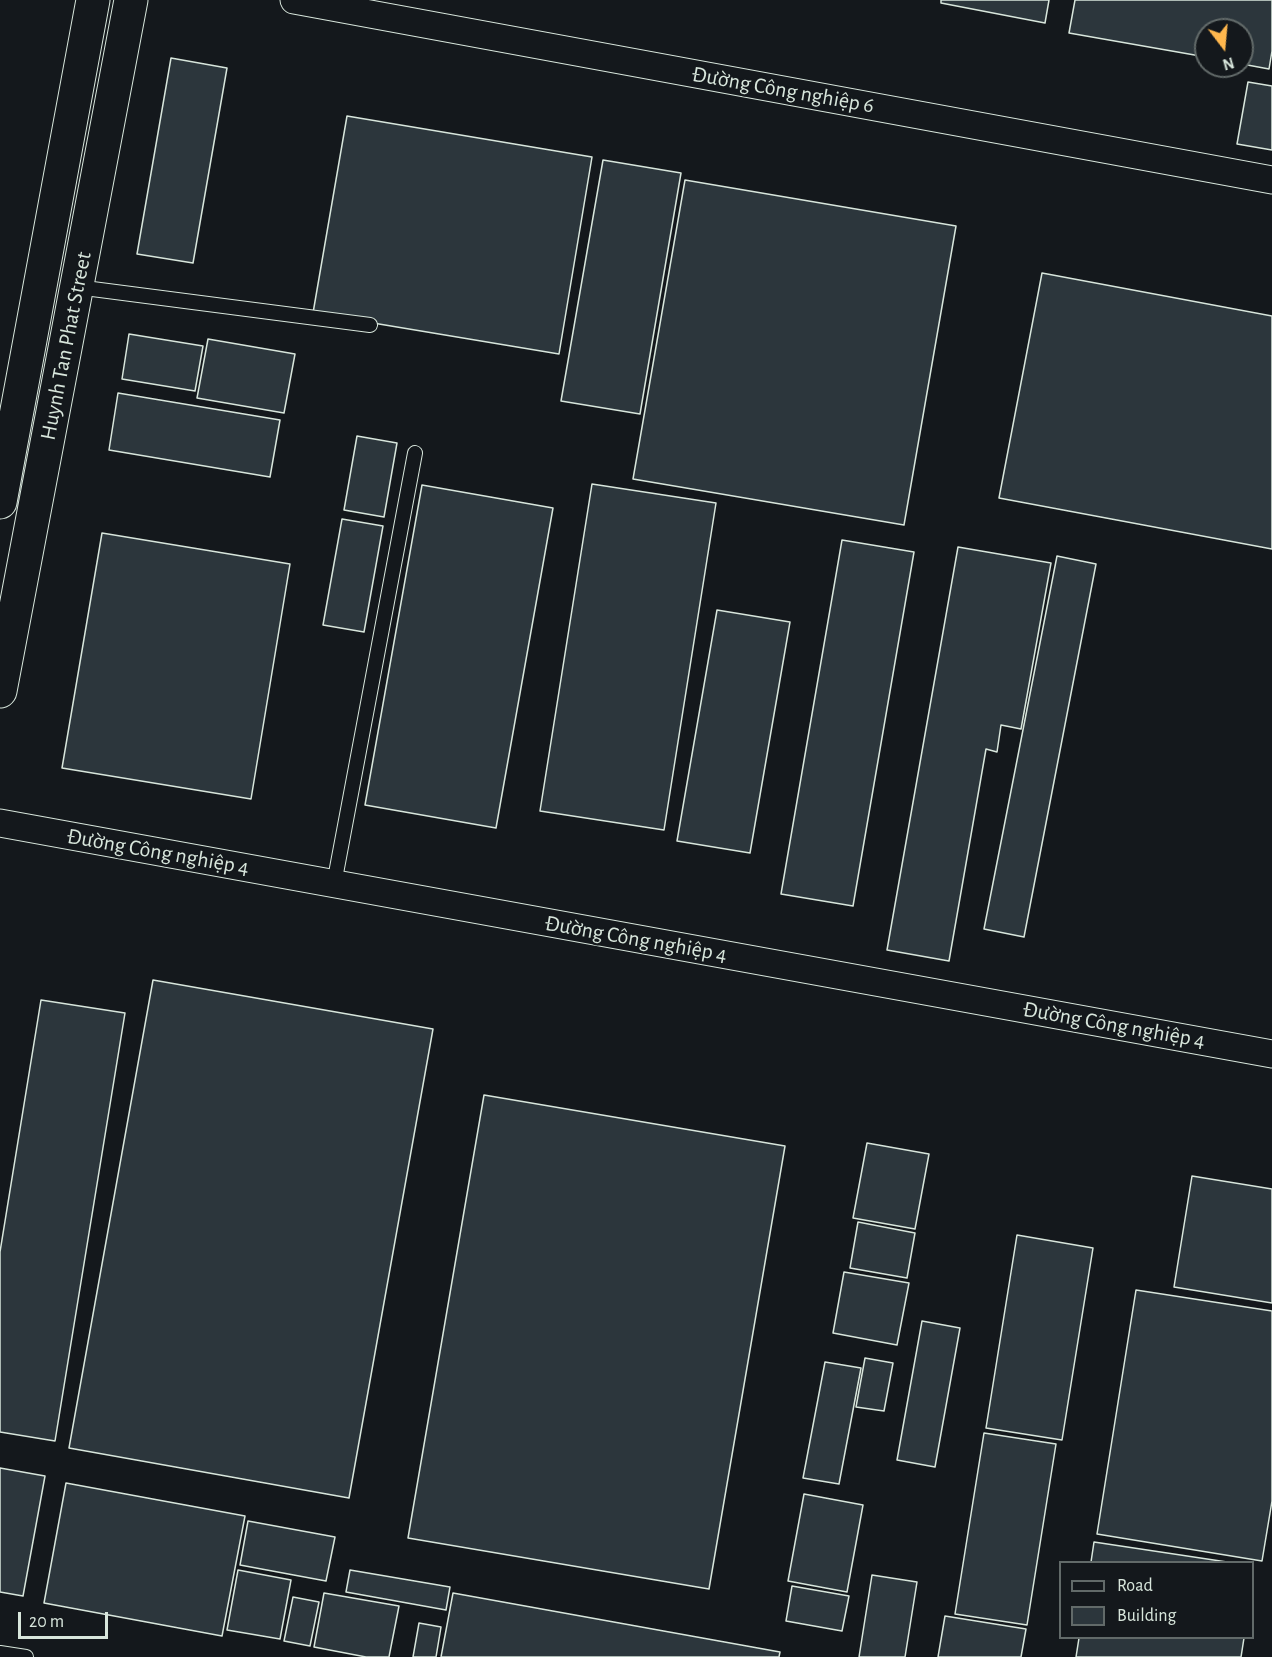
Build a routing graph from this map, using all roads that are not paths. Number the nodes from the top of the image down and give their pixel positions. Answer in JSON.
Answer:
{"nodes":[{"id":1,"x":93,"y":0,"type":"edge"},
{"id":2,"x":131,"y":0,"type":"edge"},
{"id":3,"x":294,"y":0,"type":"edge"},
{"id":4,"x":1272,"y":180,"type":"edge"},
{"id":5,"x":41,"y":280,"type":"junction"},
{"id":6,"x":77,"y":287,"type":"junction"},
{"id":7,"x":370,"y":325,"type":"dead end"},
{"id":8,"x":415,"y":453,"type":"dead end"},
{"id":9,"x":0,"y":502,"type":"edge"},
{"id":10,"x":0,"y":691,"type":"edge"},
{"id":11,"x":0,"y":823,"type":"edge"},
{"id":12,"x":334,"y":884,"type":"junction"},
{"id":13,"x":1272,"y":1054,"type":"edge"},
{"id":14,"x":0,"y":1653,"type":"edge"},
{"id":15,"x":26,"y":1657,"type":"edge"}],
"edges":[{"from":1,"to":5,"type":"street","name":"Huynh Tan Phat Street"},
{"from":2,"to":6,"type":"street","name":"Huynh Tan Phat Street"},
{"from":3,"to":4,"type":"street","name":"Đường Công nghiệp 6"},
{"from":5,"to":6,"type":"street"},
{"from":5,"to":9,"type":"street","name":"Huynh Tan Phat Street"},
{"from":6,"to":7,"type":"lane"},
{"from":6,"to":10,"type":"street","name":"Huynh Tan Phat Street"},
{"from":8,"to":12,"type":"lane"},
{"from":11,"to":12,"type":"street","name":"Đường Công nghiệp 4"},
{"from":12,"to":13,"type":"street","name":"Đường Công nghiệp 4"},
{"from":14,"to":15,"type":"lane"}]}
